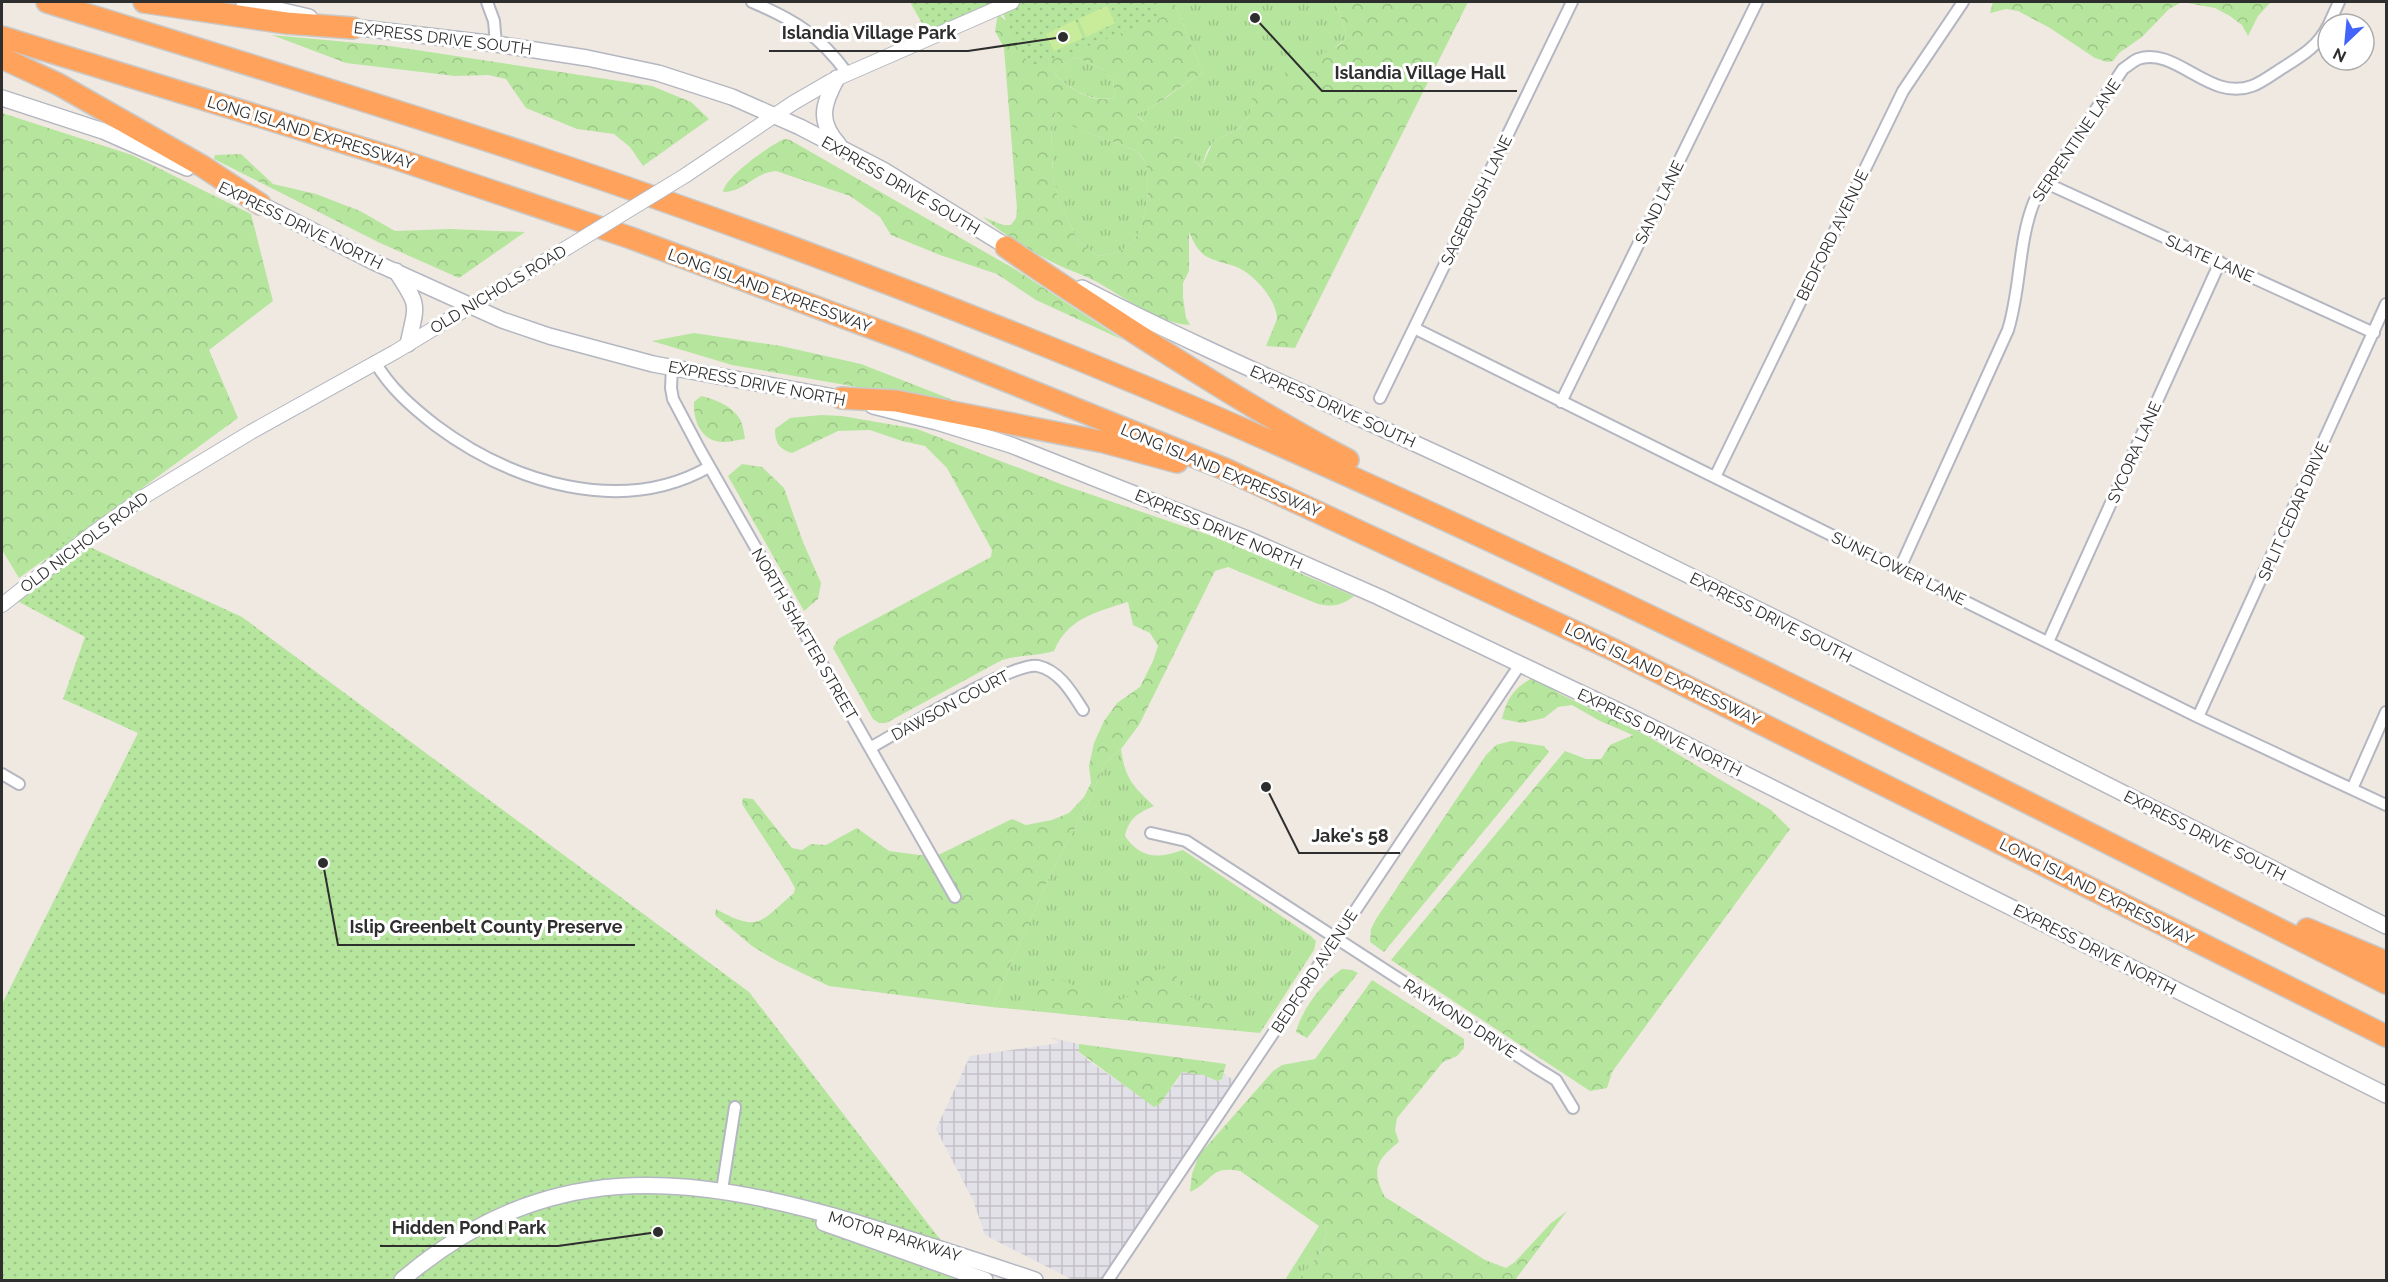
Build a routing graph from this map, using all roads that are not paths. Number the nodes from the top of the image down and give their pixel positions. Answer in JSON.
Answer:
{"nodes":[{"id":1,"x":47,"y":2,"type":"edge"},
{"id":2,"x":144,"y":2,"type":"edge"},
{"id":3,"x":244,"y":2,"type":"edge"},
{"id":4,"x":487,"y":2,"type":"edge"},
{"id":5,"x":752,"y":2,"type":"edge"},
{"id":6,"x":1012,"y":2,"type":"edge"},
{"id":7,"x":1572,"y":2,"type":"edge"},
{"id":8,"x":1757,"y":2,"type":"edge"},
{"id":9,"x":1963,"y":2,"type":"edge"},
{"id":10,"x":352,"y":28,"type":"junction"},
{"id":11,"x":2,"y":37,"type":"edge"},
{"id":12,"x":496,"y":44,"type":"junction"},
{"id":13,"x":2316,"y":45,"type":"edge"},
{"id":14,"x":2,"y":58,"type":"edge"},
{"id":15,"x":842,"y":76,"type":"junction"},
{"id":16,"x":2,"y":98,"type":"edge"},
{"id":17,"x":775,"y":115,"type":"junction"},
{"id":18,"x":841,"y":147,"type":"junction"},
{"id":19,"x":2046,"y":183,"type":"junction"},
{"id":20,"x":260,"y":204,"type":"junction"},
{"id":21,"x":1006,"y":247,"type":"junction"},
{"id":22,"x":2220,"y":262,"type":"junction"},
{"id":23,"x":396,"y":272,"type":"junction"},
{"id":24,"x":2386,"y":304,"type":"edge"},
{"id":25,"x":470,"y":306,"type":"junction"},
{"id":26,"x":1414,"y":327,"type":"junction"},
{"id":27,"x":2374,"y":333,"type":"junction"},
{"id":28,"x":408,"y":344,"type":"junction"},
{"id":29,"x":375,"y":362,"type":"junction"},
{"id":30,"x":672,"y":367,"type":"junction"},
{"id":31,"x":841,"y":398,"type":"junction"},
{"id":32,"x":1380,"y":398,"type":"dead end"},
{"id":33,"x":1561,"y":402,"type":"junction"},
{"id":34,"x":710,"y":467,"type":"junction"},
{"id":35,"x":1225,"y":469,"type":"junction"},
{"id":36,"x":1715,"y":477,"type":"junction"},
{"id":37,"x":1429,"y":511,"type":"junction"},
{"id":38,"x":1900,"y":568,"type":"junction"},
{"id":39,"x":2,"y":605,"type":"edge"},
{"id":40,"x":2048,"y":642,"type":"junction"},
{"id":41,"x":1521,"y":663,"type":"junction"},
{"id":42,"x":1083,"y":710,"type":"dead end"},
{"id":43,"x":2386,"y":712,"type":"edge"},
{"id":44,"x":2198,"y":717,"type":"junction"},
{"id":45,"x":870,"y":748,"type":"junction"},
{"id":46,"x":2,"y":774,"type":"edge"},
{"id":47,"x":20,"y":784,"type":"dead end"},
{"id":48,"x":2352,"y":789,"type":"junction"},
{"id":49,"x":2386,"y":805,"type":"edge"},
{"id":50,"x":1151,"y":833,"type":"dead end"},
{"id":51,"x":955,"y":897,"type":"dead end"},
{"id":52,"x":2236,"y":908,"type":"junction"},
{"id":53,"x":2386,"y":926,"type":"edge"},
{"id":54,"x":1336,"y":937,"type":"junction"},
{"id":55,"x":2386,"y":962,"type":"edge"},
{"id":56,"x":2386,"y":983,"type":"edge"},
{"id":57,"x":2386,"y":1036,"type":"edge"},
{"id":58,"x":2386,"y":1095,"type":"edge"},
{"id":59,"x":735,"y":1107,"type":"dead end"},
{"id":60,"x":1573,"y":1108,"type":"dead end"},
{"id":61,"x":722,"y":1190,"type":"junction"},
{"id":62,"x":754,"y":1196,"type":"junction"},
{"id":63,"x":402,"y":1281,"type":"edge"},
{"id":64,"x":985,"y":1281,"type":"edge"},
{"id":65,"x":1035,"y":1281,"type":"edge"},
{"id":66,"x":1108,"y":1281,"type":"edge"}],
"edges":[{"from":1,"to":37,"type":"highway"},
{"from":2,"to":10,"type":"highway"},
{"from":3,"to":10,"type":"main road","name":"EXPRESS DRIVE SOUTH"},
{"from":4,"to":12,"type":"street"},
{"from":5,"to":15,"type":"street"},
{"from":6,"to":15,"type":"street","name":"OLD NICHOLS ROAD"},
{"from":7,"to":26,"type":"street","name":"SAGEBRUSH LANE"},
{"from":8,"to":33,"type":"street","name":"SAND LANE"},
{"from":9,"to":36,"type":"street","name":"BEDFORD AVENUE"},
{"from":10,"to":12,"type":"main road","name":"EXPRESS DRIVE SOUTH"},
{"from":11,"to":35,"type":"highway","name":"LONG ISLAND EXPRESSWAY"},
{"from":12,"to":17,"type":"main road","name":"EXPRESS DRIVE SOUTH"},
{"from":13,"to":19,"type":"street","name":"SERPENTINE LANE"},
{"from":14,"to":20,"type":"highway"},
{"from":15,"to":17,"type":"street","name":"OLD NICHOLS ROAD"},
{"from":15,"to":18,"type":"main road"},
{"from":16,"to":20,"type":"main road","name":"EXPRESS DRIVE NORTH"},
{"from":17,"to":18,"type":"main road","name":"EXPRESS DRIVE SOUTH"},
{"from":17,"to":25,"type":"street","name":"OLD NICHOLS ROAD","bridge":true},
{"from":18,"to":21,"type":"main road","name":"EXPRESS DRIVE SOUTH"},
{"from":19,"to":22,"type":"street","name":"SLATE LANE"},
{"from":19,"to":38,"type":"street","name":"SERPENTINE LANE"},
{"from":20,"to":23,"type":"main road","name":"EXPRESS DRIVE NORTH"},
{"from":21,"to":37,"type":"highway"},
{"from":21,"to":53,"type":"main road","name":"EXPRESS DRIVE SOUTH"},
{"from":22,"to":27,"type":"street","name":"SLATE LANE"},
{"from":22,"to":40,"type":"street","name":"SYCORA LANE"},
{"from":23,"to":25,"type":"main road","name":"EXPRESS DRIVE NORTH"},
{"from":23,"to":28,"type":"main road"},
{"from":24,"to":27,"type":"street","name":"SPLIT CEDAR DRIVE"},
{"from":25,"to":28,"type":"street","name":"OLD NICHOLS ROAD"},
{"from":25,"to":30,"type":"main road","name":"EXPRESS DRIVE NORTH"},
{"from":26,"to":32,"type":"street","name":"SAGEBRUSH LANE"},
{"from":26,"to":33,"type":"street","name":"SUNFLOWER LANE"},
{"from":27,"to":44,"type":"street","name":"SPLIT CEDAR DRIVE"},
{"from":28,"to":29,"type":"street","name":"OLD NICHOLS ROAD"},
{"from":29,"to":34,"type":"street"},
{"from":29,"to":39,"type":"street","name":"OLD NICHOLS ROAD"},
{"from":30,"to":31,"type":"main road","name":"EXPRESS DRIVE NORTH"},
{"from":30,"to":34,"type":"street","name":"NORTH SHAFTER STREET"},
{"from":31,"to":35,"type":"highway"},
{"from":31,"to":41,"type":"main road","name":"EXPRESS DRIVE NORTH"},
{"from":33,"to":36,"type":"street","name":"SUNFLOWER LANE"},
{"from":34,"to":45,"type":"street","name":"NORTH SHAFTER STREET"},
{"from":35,"to":57,"type":"highway","name":"LONG ISLAND EXPRESSWAY"},
{"from":36,"to":38,"type":"street","name":"SUNFLOWER LANE"},
{"from":37,"to":52,"type":"highway"},
{"from":38,"to":40,"type":"street","name":"SUNFLOWER LANE"},
{"from":40,"to":44,"type":"street","name":"SUNFLOWER LANE"},
{"from":41,"to":54,"type":"street","name":"BEDFORD AVENUE"},
{"from":41,"to":58,"type":"main road","name":"EXPRESS DRIVE NORTH"},
{"from":42,"to":45,"type":"street","name":"DAWSON COURT"},
{"from":43,"to":48,"type":"street"},
{"from":44,"to":48,"type":"street","name":"SUNFLOWER LANE"},
{"from":45,"to":51,"type":"street","name":"NORTH SHAFTER STREET"},
{"from":46,"to":47,"type":"street"},
{"from":48,"to":49,"type":"street","name":"SUNFLOWER LANE"},
{"from":50,"to":54,"type":"street","name":"RAYMOND DRIVE"},
{"from":52,"to":55,"type":"highway"},
{"from":52,"to":56,"type":"highway"},
{"from":54,"to":60,"type":"street","name":"RAYMOND DRIVE"},
{"from":54,"to":66,"type":"street","name":"BEDFORD AVENUE"},
{"from":59,"to":61,"type":"street"},
{"from":61,"to":62,"type":"main road","name":"MOTOR PARKWAY"},
{"from":61,"to":63,"type":"main road","name":"MOTOR PARKWAY"},
{"from":62,"to":64,"type":"main road","name":"MOTOR PARKWAY"},
{"from":62,"to":65,"type":"main road","name":"MOTOR PARKWAY"}]}
